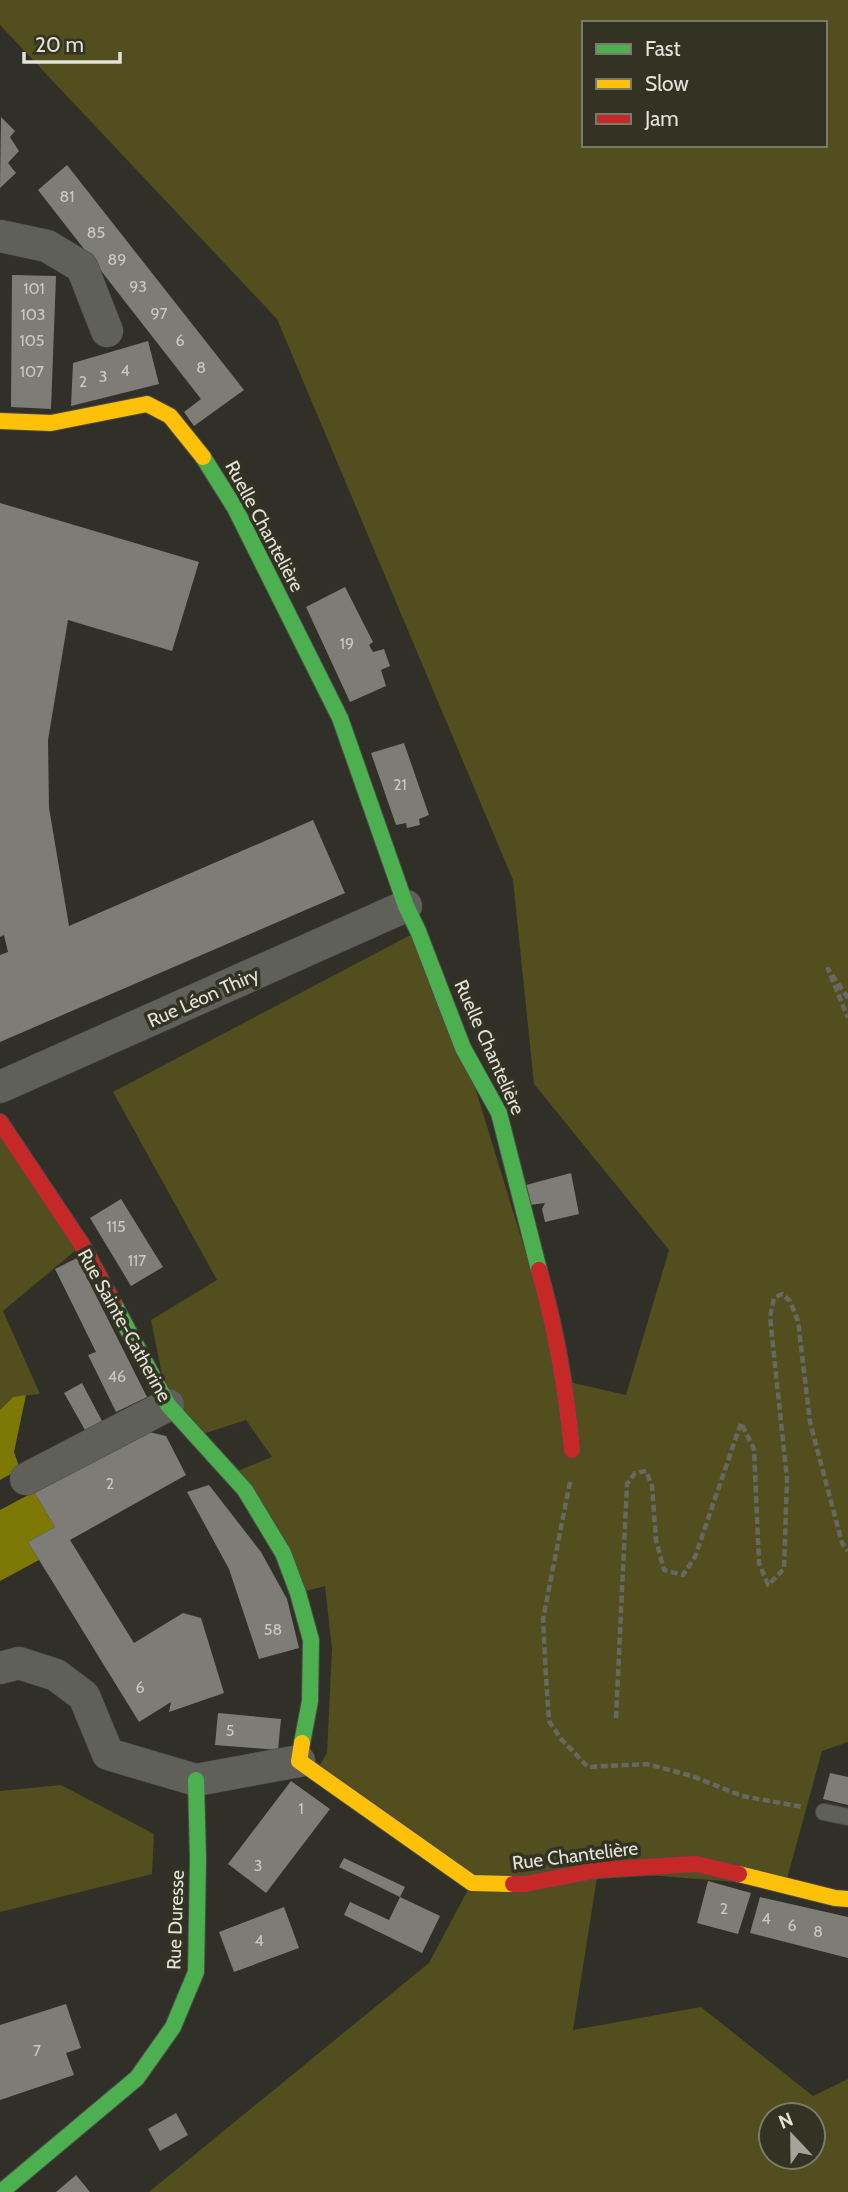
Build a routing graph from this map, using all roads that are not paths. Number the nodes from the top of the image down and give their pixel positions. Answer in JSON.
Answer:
{"nodes":[{"id":1,"x":0,"y":236,"type":"edge"},
{"id":2,"x":107,"y":331,"type":"dead end"},
{"id":3,"x":0,"y":421,"type":"edge"},
{"id":4,"x":406,"y":906,"type":"junction"},
{"id":5,"x":0,"y":1087,"type":"edge"},
{"id":6,"x":0,"y":1122,"type":"edge"},
{"id":7,"x":168,"y":1405,"type":"junction"},
{"id":8,"x":572,"y":1450,"type":"road end"},
{"id":9,"x":26,"y":1479,"type":"dead end"},
{"id":10,"x":0,"y":1668,"type":"edge"},
{"id":11,"x":299,"y":1761,"type":"junction"},
{"id":12,"x":196,"y":1780,"type":"junction"},
{"id":13,"x":824,"y":1812,"type":"road end"},
{"id":14,"x":848,"y":1817,"type":"edge"},
{"id":15,"x":848,"y":1899,"type":"edge"},
{"id":16,"x":1,"y":2192,"type":"edge"}],
"edges":[{"from":1,"to":2,"type":"street"},
{"from":3,"to":4,"type":"street","name":"Ruelle Chantelière"},
{"from":4,"to":5,"type":"street","name":"Rue Léon Thiry"},
{"from":4,"to":8,"type":"street","name":"Ruelle Chantelière"},
{"from":6,"to":7,"type":"street","name":"Rue Sainte-Catherine"},
{"from":7,"to":9,"type":"street"},
{"from":7,"to":11,"type":"street","name":"Rue Sainte-Catherine"},
{"from":10,"to":12,"type":"street"},
{"from":11,"to":12,"type":"street"},
{"from":11,"to":15,"type":"street","name":"Rue Chantelière"},
{"from":12,"to":16,"type":"street","name":"Rue Duresse"},
{"from":13,"to":14,"type":"lane"}]}
